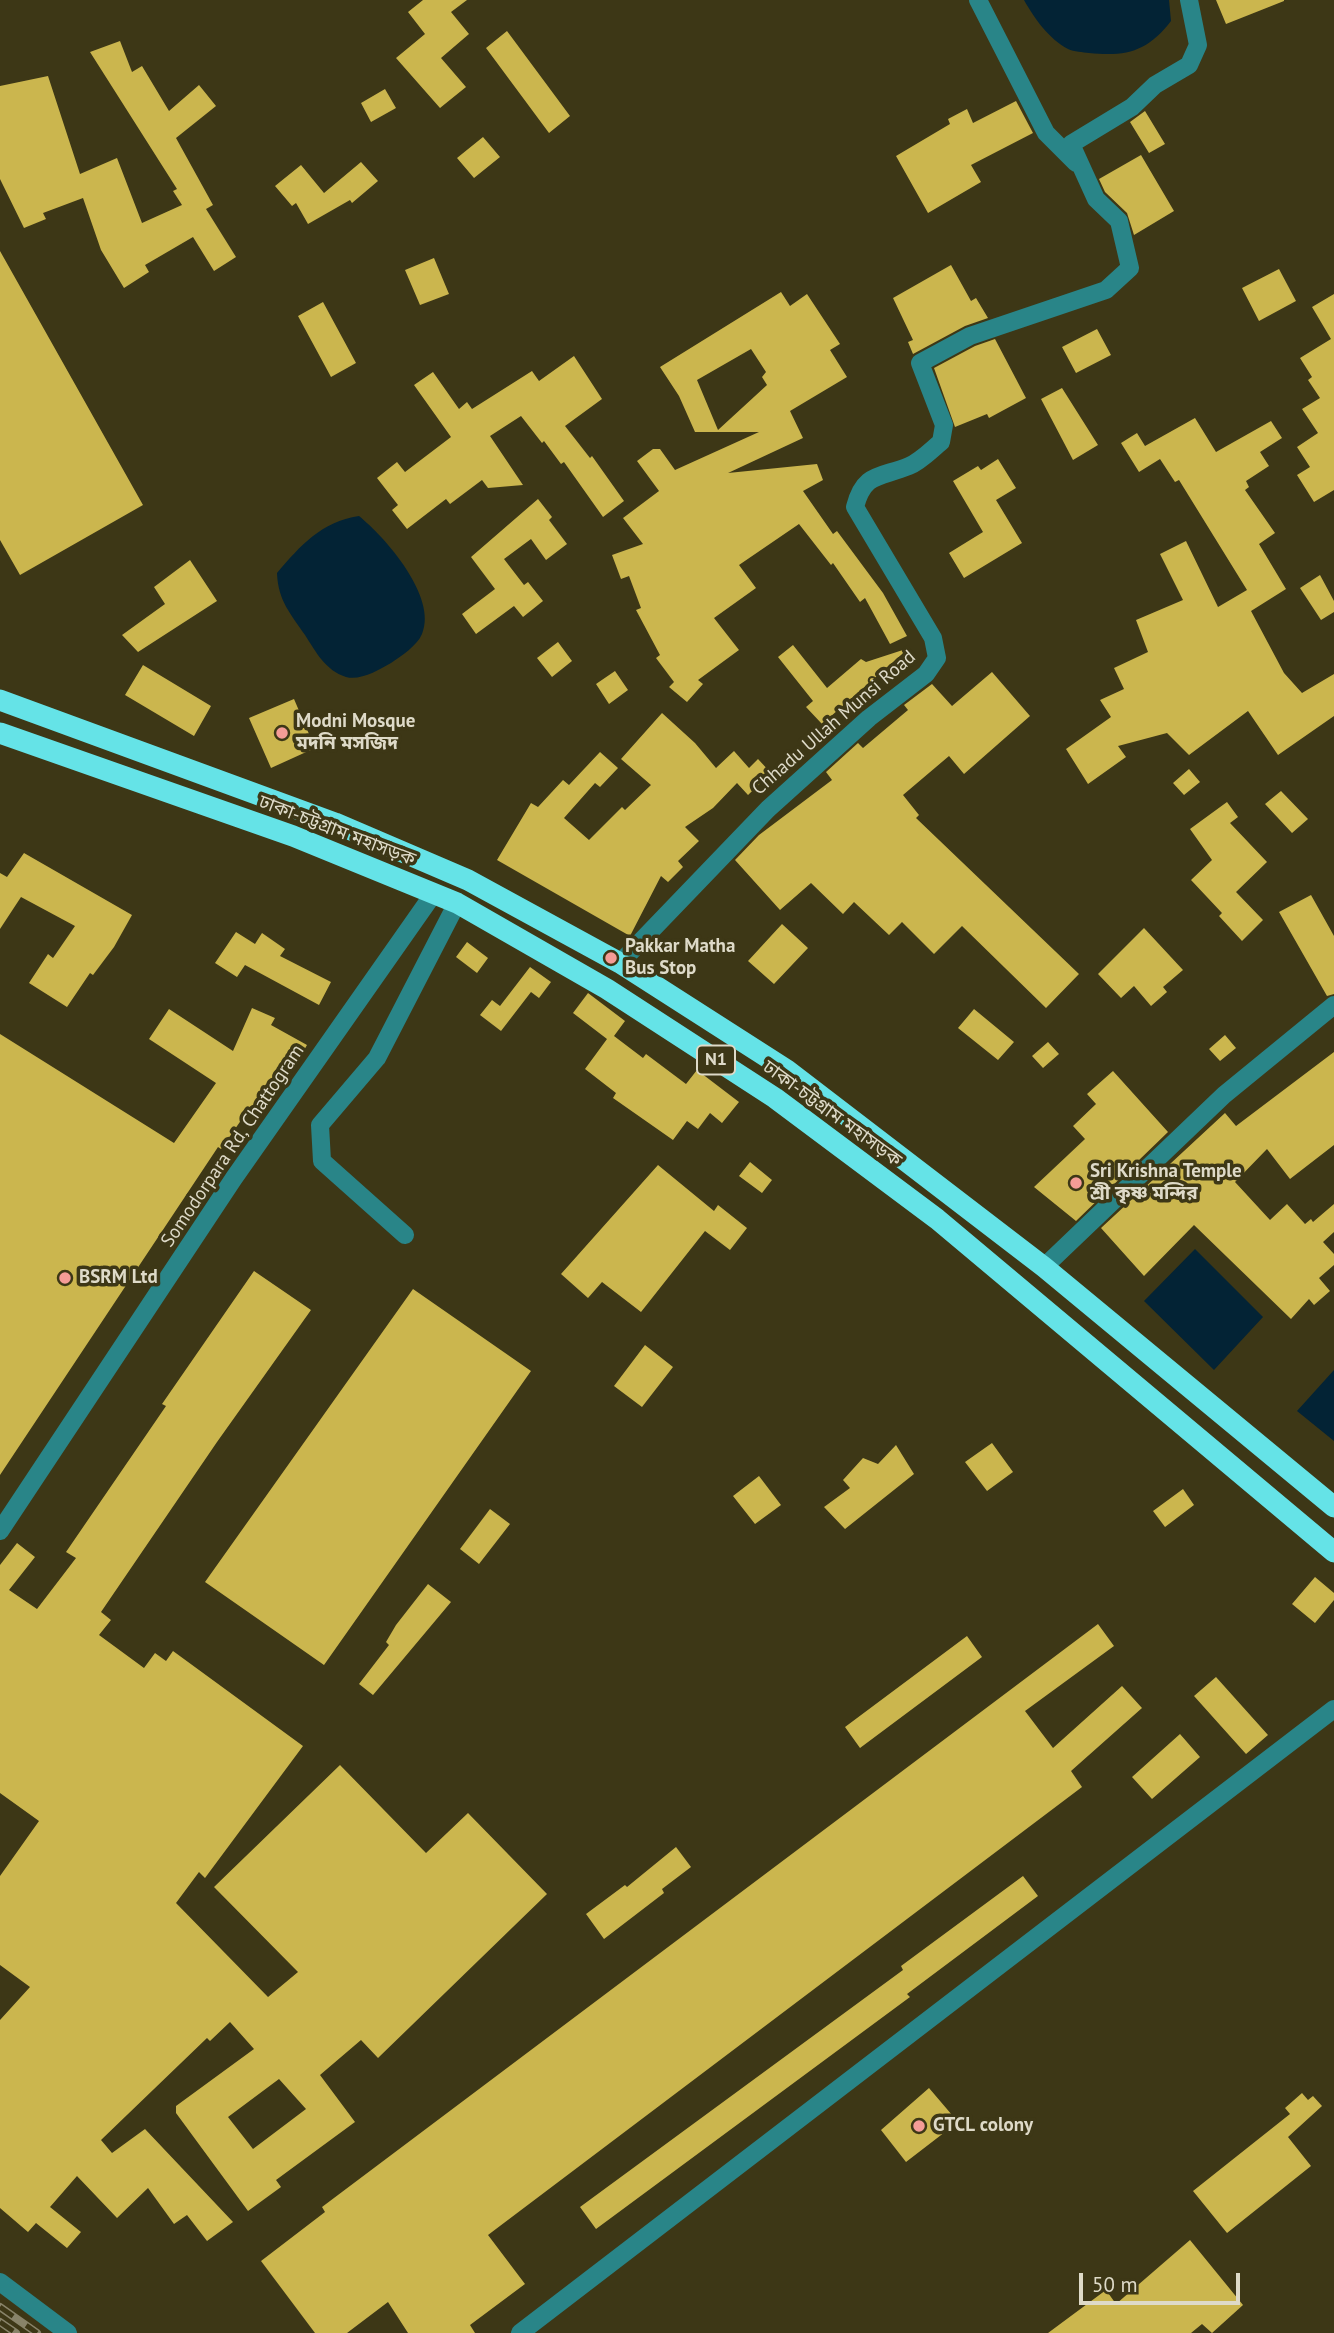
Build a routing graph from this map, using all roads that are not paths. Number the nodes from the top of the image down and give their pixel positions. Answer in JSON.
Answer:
{"nodes":[{"id":1,"x":978,"y":0,"type":"edge"},
{"id":2,"x":1189,"y":0,"type":"edge"},
{"id":3,"x":1078,"y":165,"type":"junction"},
{"id":4,"x":0,"y":700,"type":"edge"},
{"id":5,"x":0,"y":733,"type":"edge"},
{"id":6,"x":434,"y":893,"type":"junction"},
{"id":7,"x":457,"y":903,"type":"junction"},
{"id":8,"x":620,"y":962,"type":"junction"},
{"id":9,"x":1334,"y":1004,"type":"edge"},
{"id":10,"x":405,"y":1235,"type":"dead end"},
{"id":11,"x":1044,"y":1267,"type":"junction"},
{"id":12,"x":1334,"y":1507,"type":"edge"},
{"id":13,"x":0,"y":1531,"type":"edge"},
{"id":14,"x":1334,"y":1552,"type":"edge"},
{"id":15,"x":1334,"y":1709,"type":"edge"},
{"id":16,"x":0,"y":2283,"type":"edge"},
{"id":17,"x":68,"y":2333,"type":"edge"},
{"id":18,"x":520,"y":2333,"type":"edge"}],
"edges":[{"from":1,"to":3,"type":"street"},
{"from":2,"to":3,"type":"street"},
{"from":3,"to":8,"type":"street","name":"Chhadu Ullah Munsi Road"},
{"from":4,"to":8,"type":"highway","name":"ঢাকা-চট্টগ্রাম মহাসড়ক","number":"N1"},
{"from":5,"to":6,"type":"highway","name":"ঢাকা-চট্টগ্রাম মহাসড়ক","number":"N1"},
{"from":6,"to":7,"type":"highway","name":"ঢাকা-চট্টগ্রাম মহাসড়ক","number":"N1"},
{"from":6,"to":13,"type":"street","name":"Somodorpara Rd, Chattogram"},
{"from":7,"to":10,"type":"street"},
{"from":7,"to":14,"type":"highway","name":"ঢাকা-চট্টগ্রাম মহাসড়ক","number":"N1"},
{"from":8,"to":11,"type":"highway","name":"ঢাকা-চট্টগ্রাম মহাসড়ক","number":"N1"},
{"from":9,"to":11,"type":"street"},
{"from":11,"to":12,"type":"highway","name":"ঢাকা-চট্টগ্রাম মহাসড়ক","number":"N1"},
{"from":15,"to":18,"type":"street"},
{"from":16,"to":17,"type":"street"}]}
